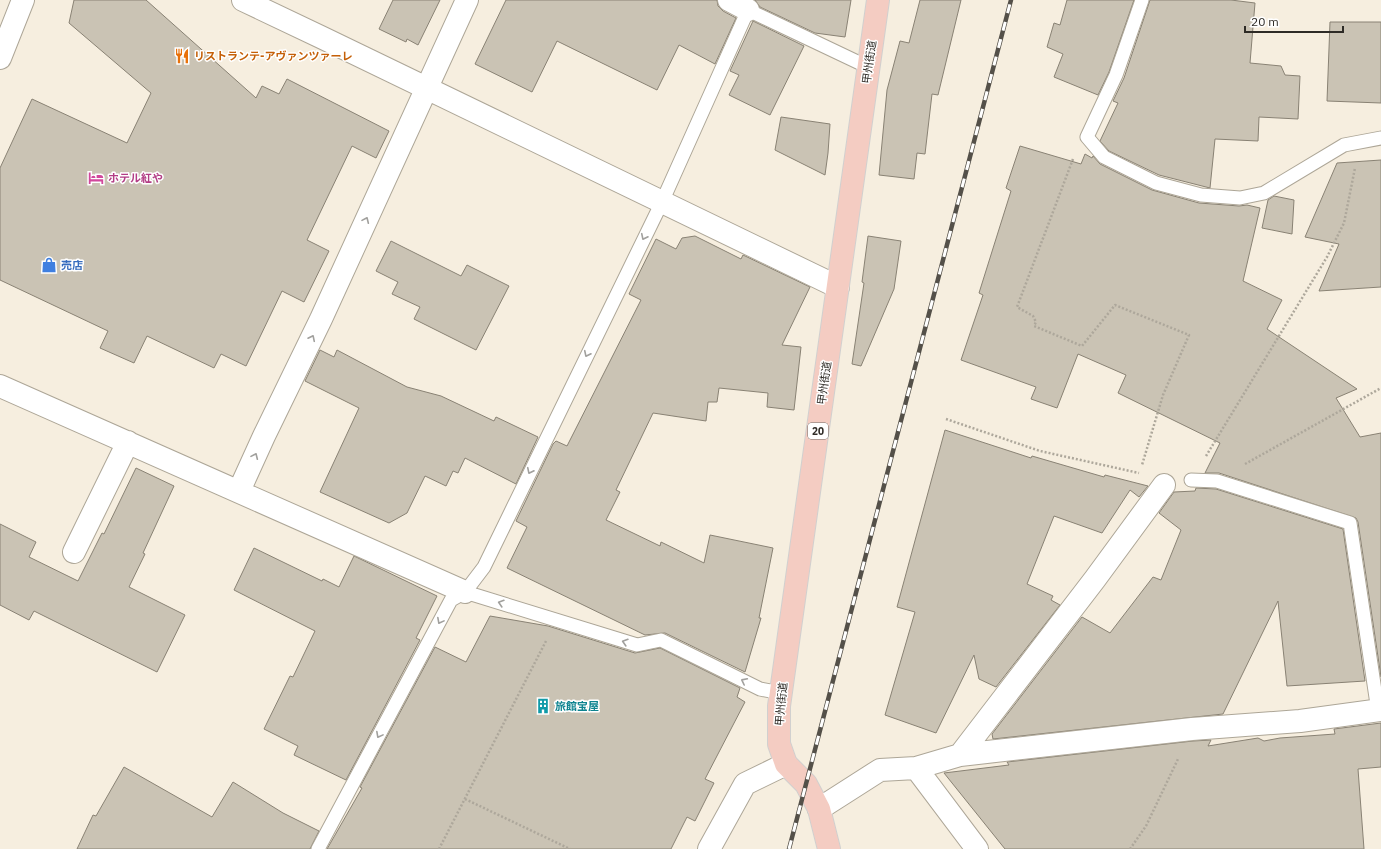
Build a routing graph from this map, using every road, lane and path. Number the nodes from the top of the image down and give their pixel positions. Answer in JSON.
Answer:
{"nodes":[{"id":1,"x":23,"y":0,"type":"edge"},
{"id":2,"x":243,"y":0,"type":"edge"},
{"id":3,"x":467,"y":0,"type":"edge"},
{"id":4,"x":729,"y":0,"type":"edge"},
{"id":5,"x":878,"y":0,"type":"edge"},
{"id":6,"x":1142,"y":0,"type":"edge"},
{"id":7,"x":748,"y":10,"type":"junction"},
{"id":8,"x":0,"y":58,"type":"edge"},
{"id":9,"x":868,"y":66,"type":"junction"},
{"id":10,"x":426,"y":86,"type":"junction"},
{"id":11,"x":1087,"y":137,"type":"junction"},
{"id":12,"x":1381,"y":138,"type":"edge"},
{"id":13,"x":1360,"y":142,"type":"junction"},
{"id":14,"x":662,"y":202,"type":"junction"},
{"id":15,"x":838,"y":287,"type":"junction"},
{"id":16,"x":0,"y":386,"type":"edge"},
{"id":17,"x":1381,"y":388,"type":"edge"},
{"id":18,"x":946,"y":419,"type":"dead end"},
{"id":19,"x":128,"y":442,"type":"junction"},
{"id":20,"x":1140,"y":473,"type":"junction"},
{"id":21,"x":1191,"y":480,"type":"joint"},
{"id":22,"x":1216,"y":481,"type":"junction"},
{"id":23,"x":1164,"y":485,"type":"joint"},
{"id":24,"x":240,"y":491,"type":"junction"},
{"id":25,"x":74,"y":552,"type":"dead end"},
{"id":26,"x":465,"y":592,"type":"junction"},
{"id":27,"x":556,"y":621,"type":"junction"},
{"id":28,"x":781,"y":694,"type":"junction"},
{"id":29,"x":1380,"y":711,"type":"edge"},
{"id":30,"x":1192,"y":729,"type":"junction"},
{"id":31,"x":960,"y":755,"type":"junction"},
{"id":32,"x":786,"y":764,"type":"junction"},
{"id":33,"x":916,"y":768,"type":"junction"},
{"id":34,"x":466,"y":799,"type":"junction"},
{"id":35,"x":820,"y":809,"type":"junction"},
{"id":36,"x":318,"y":849,"type":"edge"},
{"id":37,"x":439,"y":849,"type":"edge"},
{"id":38,"x":570,"y":849,"type":"edge"},
{"id":39,"x":709,"y":849,"type":"edge"},
{"id":40,"x":829,"y":849,"type":"edge"},
{"id":41,"x":977,"y":849,"type":"edge"},
{"id":42,"x":1130,"y":849,"type":"edge"}],
"edges":[{"from":1,"to":8,"type":"street"},
{"from":2,"to":10,"type":"street"},
{"from":3,"to":10,"type":"street"},
{"from":4,"to":7,"type":"street"},
{"from":5,"to":9,"type":"highway","name":"甲州街道","number":"20"},
{"from":6,"to":11,"type":"lane"},
{"from":7,"to":9,"type":"lane"},
{"from":7,"to":14,"type":"lane"},
{"from":9,"to":15,"type":"highway","name":"甲州街道","number":"20"},
{"from":10,"to":14,"type":"street"},
{"from":24,"to":10,"type":"street","one_way":true},
{"from":11,"to":13,"type":"lane"},
{"from":11,"to":20,"type":"path"},
{"from":12,"to":13,"type":"lane"},
{"from":13,"to":21,"type":"path"},
{"from":14,"to":15,"type":"street"},
{"from":14,"to":26,"type":"lane","one_way":true},
{"from":15,"to":28,"type":"highway","name":"甲州街道","number":"20"},
{"from":16,"to":19,"type":"street"},
{"from":17,"to":22,"type":"path"},
{"from":18,"to":20,"type":"path"},
{"from":19,"to":24,"type":"street"},
{"from":19,"to":25,"type":"street"},
{"from":20,"to":23,"type":"path"},
{"from":21,"to":22,"type":"lane"},
{"from":22,"to":29,"type":"lane"},
{"from":23,"to":31,"type":"street"},
{"from":24,"to":26,"type":"street"},
{"from":27,"to":26,"type":"lane","one_way":true},
{"from":26,"to":36,"type":"lane","one_way":true},
{"from":28,"to":27,"type":"lane","one_way":true},
{"from":27,"to":34,"type":"path"},
{"from":28,"to":32,"type":"highway","name":"甲州街道","number":"20"},
{"from":29,"to":30,"type":"street"},
{"from":30,"to":31,"type":"street"},
{"from":30,"to":42,"type":"path"},
{"from":31,"to":33,"type":"street"},
{"from":32,"to":35,"type":"highway","name":"甲州街道","number":"20"},
{"from":32,"to":39,"type":"street"},
{"from":33,"to":35,"type":"street"},
{"from":33,"to":41,"type":"street"},
{"from":34,"to":37,"type":"path"},
{"from":34,"to":38,"type":"path"},
{"from":35,"to":40,"type":"highway","name":"甲州街道","number":"20"}]}
